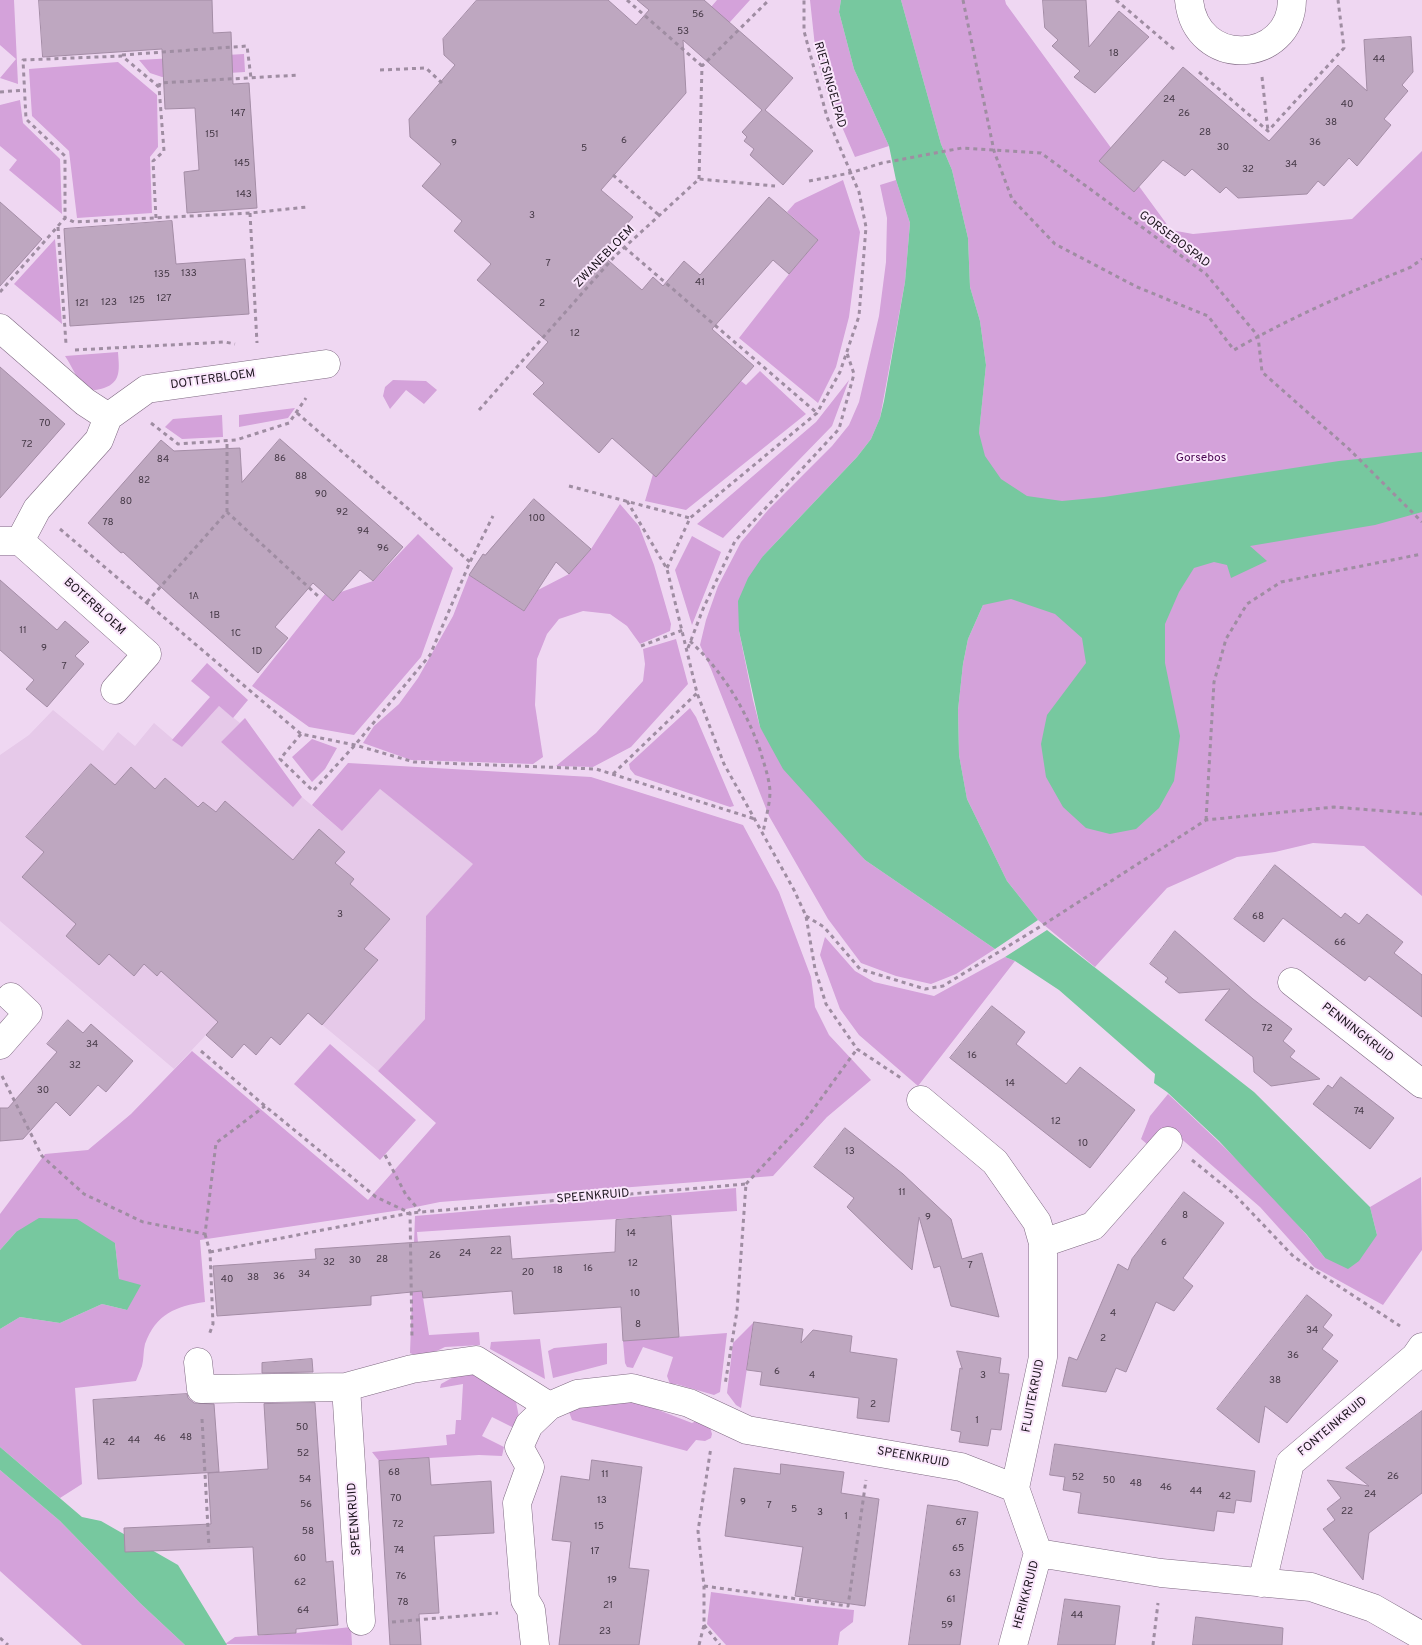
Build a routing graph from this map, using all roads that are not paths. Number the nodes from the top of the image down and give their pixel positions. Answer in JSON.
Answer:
{"nodes":[{"id":1,"x":1190,"y":0,"type":"edge"},
{"id":2,"x":1292,"y":0,"type":"edge"},
{"id":3,"x":0,"y":328,"type":"edge"},
{"id":4,"x":326,"y":364,"type":"road end"},
{"id":5,"x":118,"y":410,"type":"junction"},
{"id":6,"x":10,"y":541,"type":"edge"},
{"id":7,"x":115,"y":690,"type":"dead end"},
{"id":8,"x":1292,"y":982,"type":"dead end"},
{"id":9,"x":11,"y":997,"type":"dead end"},
{"id":10,"x":0,"y":1045,"type":"edge"},
{"id":11,"x":1422,"y":1084,"type":"edge"},
{"id":12,"x":921,"y":1100,"type":"road end"},
{"id":13,"x":1168,"y":1141,"type":"road end"},
{"id":14,"x":1043,"y":1243,"type":"junction"},
{"id":15,"x":1414,"y":1339,"type":"edge"},
{"id":16,"x":198,"y":1362,"type":"road end"},
{"id":17,"x":346,"y":1387,"type":"junction"},
{"id":18,"x":549,"y":1406,"type":"junction"},
{"id":19,"x":1015,"y":1488,"type":"junction"},
{"id":20,"x":1038,"y":1553,"type":"junction"},
{"id":21,"x":1262,"y":1583,"type":"junction"},
{"id":22,"x":362,"y":1621,"type":"road end"},
{"id":23,"x":1422,"y":1636,"type":"edge"},
{"id":24,"x":535,"y":1645,"type":"edge"},
{"id":25,"x":1013,"y":1645,"type":"edge"}],
"edges":[{"from":1,"to":2,"type":"street"},
{"from":3,"to":5,"type":"street"},
{"from":4,"to":5,"type":"street","name":"DOTTERBLOEM"},
{"from":5,"to":6,"type":"street"},
{"from":6,"to":7,"type":"street","name":"BOTERBLOEM"},
{"from":8,"to":11,"type":"street","name":"PENNINGKRUID"},
{"from":9,"to":10,"type":"street"},
{"from":12,"to":14,"type":"street","name":"FLUITEKRUID"},
{"from":13,"to":14,"type":"street"},
{"from":14,"to":19,"type":"street","name":"FLUITEKRUID"},
{"from":15,"to":21,"type":"street","name":"FONTEINKRUID"},
{"from":16,"to":17,"type":"street"},
{"from":17,"to":18,"type":"street"},
{"from":17,"to":22,"type":"street","name":"SPEENKRUID"},
{"from":18,"to":19,"type":"street","name":"SPEENKRUID"},
{"from":18,"to":24,"type":"street","name":"SPEENKRUID"},
{"from":19,"to":20,"type":"street","name":"HERIKKRUID"},
{"from":20,"to":21,"type":"street"},
{"from":20,"to":25,"type":"street","name":"HERIKKRUID"},
{"from":21,"to":23,"type":"street"}]}
